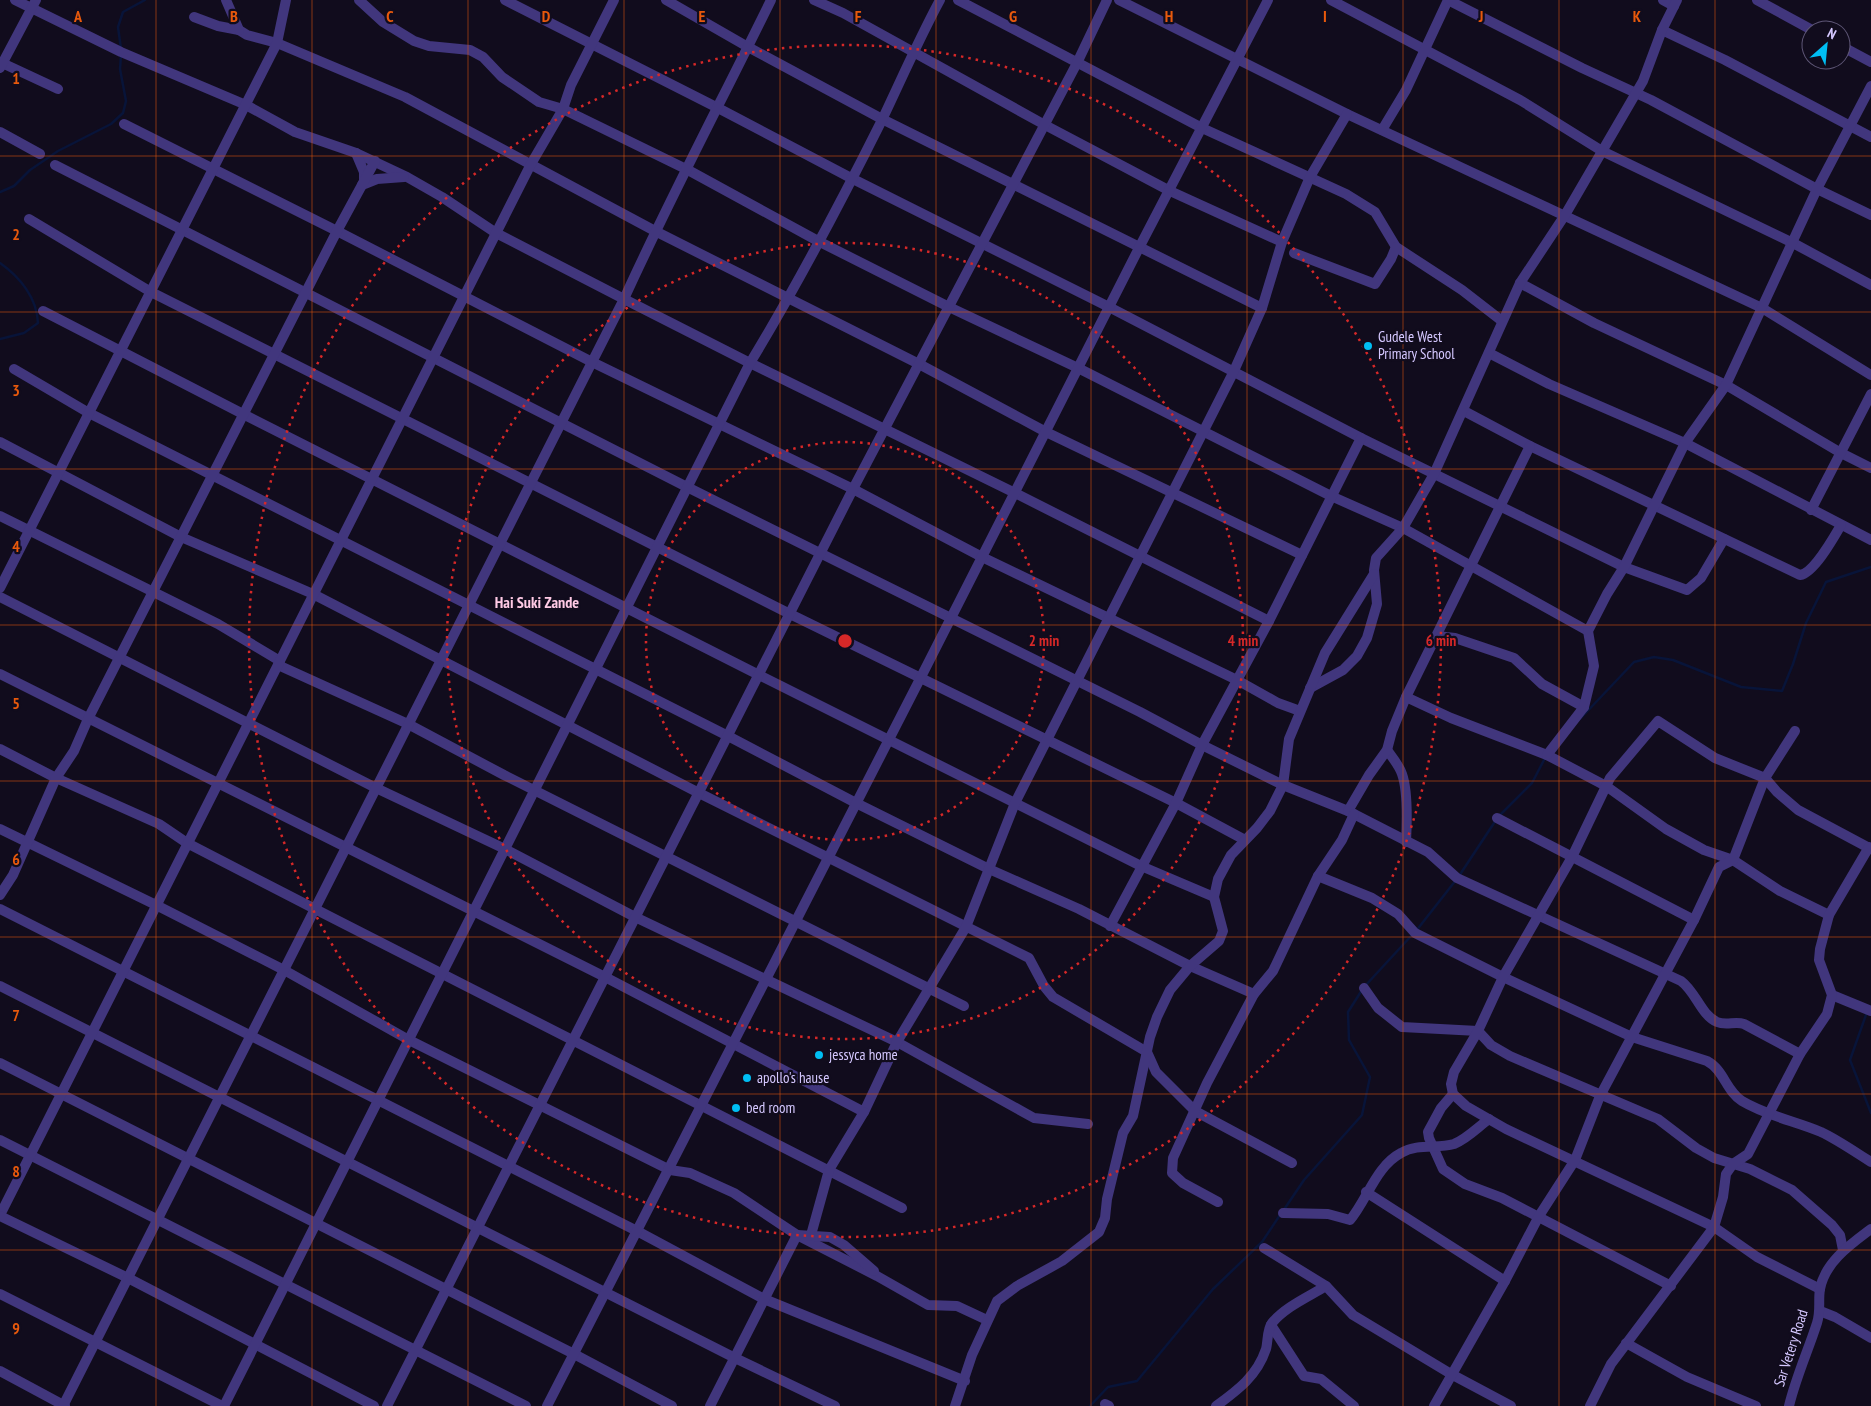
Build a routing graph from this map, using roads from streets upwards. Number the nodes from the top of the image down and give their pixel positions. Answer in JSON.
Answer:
{"nodes":[{"id":1,"x":15,"y":0,"type":"edge"},
{"id":2,"x":226,"y":0,"type":"edge"},
{"id":3,"x":286,"y":0,"type":"edge"},
{"id":4,"x":359,"y":0,"type":"edge"},
{"id":5,"x":505,"y":0,"type":"edge"},
{"id":6,"x":614,"y":0,"type":"edge"},
{"id":7,"x":666,"y":0,"type":"edge"},
{"id":8,"x":771,"y":0,"type":"edge"},
{"id":9,"x":814,"y":0,"type":"edge"},
{"id":10,"x":940,"y":0,"type":"edge"},
{"id":11,"x":958,"y":0,"type":"edge"},
{"id":12,"x":1108,"y":0,"type":"edge"},
{"id":13,"x":1119,"y":0,"type":"edge"},
{"id":14,"x":1268,"y":0,"type":"edge"},
{"id":15,"x":1331,"y":0,"type":"edge"},
{"id":16,"x":1448,"y":0,"type":"edge"},
{"id":17,"x":1663,"y":0,"type":"edge"},
{"id":18,"x":1757,"y":0,"type":"edge"},
{"id":19,"x":1675,"y":3,"type":"edge"},
{"id":20,"x":34,"y":4,"type":"edge"},
{"id":21,"x":194,"y":17,"type":"dead end"},
{"id":22,"x":1801,"y":24,"type":"edge"},
{"id":23,"x":239,"y":30,"type":"junction"},
{"id":24,"x":1662,"y":30,"type":"junction"},
{"id":25,"x":277,"y":43,"type":"junction"},
{"id":26,"x":592,"y":45,"type":"junction"},
{"id":27,"x":748,"y":47,"type":"junction"},
{"id":28,"x":1424,"y":49,"type":"junction"},
{"id":29,"x":1851,"y":51,"type":"edge"},
{"id":30,"x":912,"y":52,"type":"junction"},
{"id":31,"x":1238,"y":59,"type":"junction"},
{"id":32,"x":1871,"y":62,"type":"edge"},
{"id":33,"x":1077,"y":63,"type":"junction"},
{"id":34,"x":1,"y":64,"type":"edge"},
{"id":35,"x":1871,"y":86,"type":"edge"},
{"id":36,"x":58,"y":90,"type":"dead end"},
{"id":37,"x":1634,"y":93,"type":"junction"},
{"id":38,"x":246,"y":105,"type":"junction"},
{"id":39,"x":718,"y":108,"type":"junction"},
{"id":40,"x":564,"y":109,"type":"junction"},
{"id":41,"x":1347,"y":114,"type":"junction"},
{"id":42,"x":882,"y":119,"type":"junction"},
{"id":43,"x":124,"y":124,"type":"dead end"},
{"id":44,"x":1045,"y":125,"type":"junction"},
{"id":45,"x":1849,"y":126,"type":"junction"},
{"id":46,"x":1202,"y":128,"type":"junction"},
{"id":47,"x":1382,"y":130,"type":"junction"},
{"id":48,"x":0,"y":132,"type":"edge"},
{"id":49,"x":1871,"y":137,"type":"edge"},
{"id":50,"x":1602,"y":150,"type":"junction"},
{"id":51,"x":356,"y":153,"type":"junction"},
{"id":52,"x":40,"y":154,"type":"dead end"},
{"id":53,"x":375,"y":161,"type":"junction"},
{"id":54,"x":531,"y":164,"type":"junction"},
{"id":55,"x":55,"y":165,"type":"dead end"},
{"id":56,"x":213,"y":170,"type":"junction"},
{"id":57,"x":688,"y":170,"type":"junction"},
{"id":58,"x":407,"y":177,"type":"junction"},
{"id":59,"x":1310,"y":177,"type":"junction"},
{"id":60,"x":851,"y":178,"type":"junction"},
{"id":61,"x":363,"y":183,"type":"junction"},
{"id":62,"x":1013,"y":184,"type":"junction"},
{"id":63,"x":1817,"y":189,"type":"junction"},
{"id":64,"x":1170,"y":191,"type":"junction"},
{"id":65,"x":1565,"y":215,"type":"junction"},
{"id":66,"x":1871,"y":215,"type":"edge"},
{"id":67,"x":28,"y":219,"type":"dead end"},
{"id":68,"x":182,"y":231,"type":"junction"},
{"id":69,"x":337,"y":231,"type":"junction"},
{"id":70,"x":655,"y":231,"type":"junction"},
{"id":71,"x":496,"y":233,"type":"junction"},
{"id":72,"x":818,"y":241,"type":"junction"},
{"id":73,"x":1282,"y":242,"type":"junction"},
{"id":74,"x":1793,"y":242,"type":"junction"},
{"id":75,"x":982,"y":244,"type":"junction"},
{"id":76,"x":1140,"y":246,"type":"junction"},
{"id":77,"x":1396,"y":247,"type":"junction"},
{"id":78,"x":1294,"y":253,"type":"dead end"},
{"id":79,"x":1520,"y":283,"type":"junction"},
{"id":80,"x":1871,"y":285,"type":"edge"},
{"id":81,"x":151,"y":292,"type":"junction"},
{"id":82,"x":305,"y":293,"type":"junction"},
{"id":83,"x":465,"y":296,"type":"junction"},
{"id":84,"x":624,"y":299,"type":"junction"},
{"id":85,"x":789,"y":299,"type":"junction"},
{"id":86,"x":949,"y":307,"type":"junction"},
{"id":87,"x":1109,"y":307,"type":"junction"},
{"id":88,"x":1262,"y":308,"type":"junction"},
{"id":89,"x":1762,"y":308,"type":"junction"},
{"id":90,"x":43,"y":311,"type":"dead end"},
{"id":91,"x":1502,"y":321,"type":"junction"},
{"id":92,"x":121,"y":350,"type":"junction"},
{"id":93,"x":275,"y":353,"type":"junction"},
{"id":94,"x":1489,"y":353,"type":"junction"},
{"id":95,"x":434,"y":357,"type":"junction"},
{"id":96,"x":592,"y":362,"type":"junction"},
{"id":97,"x":750,"y":363,"type":"junction"},
{"id":98,"x":919,"y":364,"type":"junction"},
{"id":99,"x":1078,"y":368,"type":"junction"},
{"id":100,"x":14,"y":369,"type":"dead end"},
{"id":101,"x":1233,"y":373,"type":"junction"},
{"id":102,"x":1871,"y":375,"type":"edge"},
{"id":103,"x":1726,"y":385,"type":"junction"},
{"id":104,"x":1871,"y":394,"type":"edge"},
{"id":105,"x":1464,"y":411,"type":"junction"},
{"id":106,"x":89,"y":413,"type":"junction"},
{"id":107,"x":243,"y":414,"type":"junction"},
{"id":108,"x":403,"y":418,"type":"junction"},
{"id":109,"x":561,"y":423,"type":"junction"},
{"id":110,"x":719,"y":425,"type":"junction"},
{"id":111,"x":885,"y":428,"type":"junction"},
{"id":112,"x":1204,"y":431,"type":"junction"},
{"id":113,"x":1046,"y":432,"type":"junction"},
{"id":114,"x":1361,"y":438,"type":"junction"},
{"id":115,"x":0,"y":442,"type":"edge"},
{"id":116,"x":1685,"y":443,"type":"junction"},
{"id":117,"x":1530,"y":446,"type":"junction"},
{"id":118,"x":1841,"y":453,"type":"junction"},
{"id":119,"x":1871,"y":468,"type":"edge"},
{"id":120,"x":58,"y":473,"type":"junction"},
{"id":121,"x":1434,"y":474,"type":"junction"},
{"id":122,"x":212,"y":475,"type":"junction"},
{"id":123,"x":372,"y":479,"type":"junction"},
{"id":124,"x":531,"y":482,"type":"junction"},
{"id":125,"x":687,"y":487,"type":"junction"},
{"id":126,"x":854,"y":489,"type":"junction"},
{"id":127,"x":1015,"y":492,"type":"junction"},
{"id":128,"x":1174,"y":492,"type":"junction"},
{"id":129,"x":1331,"y":496,"type":"junction"},
{"id":130,"x":1500,"y":506,"type":"junction"},
{"id":131,"x":1655,"y":506,"type":"junction"},
{"id":132,"x":1811,"y":510,"type":"junction"},
{"id":133,"x":0,"y":516,"type":"edge"},
{"id":134,"x":1841,"y":525,"type":"junction"},
{"id":135,"x":1403,"y":528,"type":"junction"},
{"id":136,"x":29,"y":531,"type":"junction"},
{"id":137,"x":181,"y":537,"type":"junction"},
{"id":138,"x":1724,"y":539,"type":"junction"},
{"id":139,"x":1871,"y":540,"type":"edge"},
{"id":140,"x":340,"y":542,"type":"junction"},
{"id":141,"x":500,"y":543,"type":"junction"},
{"id":142,"x":658,"y":546,"type":"junction"},
{"id":143,"x":821,"y":553,"type":"junction"},
{"id":144,"x":1302,"y":555,"type":"junction"},
{"id":145,"x":982,"y":557,"type":"junction"},
{"id":146,"x":1140,"y":557,"type":"junction"},
{"id":147,"x":1470,"y":565,"type":"junction"},
{"id":148,"x":1624,"y":567,"type":"junction"},
{"id":149,"x":1374,"y":574,"type":"junction"},
{"id":150,"x":0,"y":588,"type":"edge"},
{"id":151,"x":153,"y":593,"type":"junction"},
{"id":152,"x":313,"y":594,"type":"junction"},
{"id":153,"x":0,"y":597,"type":"edge"},
{"id":154,"x":468,"y":606,"type":"junction"},
{"id":155,"x":626,"y":608,"type":"junction"},
{"id":156,"x":790,"y":614,"type":"junction"},
{"id":157,"x":1108,"y":617,"type":"junction"},
{"id":158,"x":950,"y":619,"type":"junction"},
{"id":159,"x":1269,"y":621,"type":"junction"},
{"id":160,"x":1588,"y":631,"type":"junction"},
{"id":161,"x":1437,"y":636,"type":"junction"},
{"id":162,"x":119,"y":658,"type":"junction"},
{"id":163,"x":440,"y":662,"type":"junction"},
{"id":164,"x":279,"y":663,"type":"junction"},
{"id":165,"x":595,"y":670,"type":"junction"},
{"id":166,"x":0,"y":674,"type":"edge"},
{"id":167,"x":759,"y":675,"type":"junction"},
{"id":168,"x":921,"y":678,"type":"junction"},
{"id":169,"x":1237,"y":680,"type":"junction"},
{"id":170,"x":1077,"y":682,"type":"junction"},
{"id":171,"x":1310,"y":688,"type":"junction"},
{"id":172,"x":1406,"y":697,"type":"junction"},
{"id":173,"x":1584,"y":708,"type":"junction"},
{"id":174,"x":1300,"y":711,"type":"junction"},
{"id":175,"x":88,"y":719,"type":"junction"},
{"id":176,"x":249,"y":722,"type":"junction"},
{"id":177,"x":408,"y":724,"type":"junction"},
{"id":178,"x":568,"y":725,"type":"junction"},
{"id":179,"x":1795,"y":731,"type":"dead end"},
{"id":180,"x":728,"y":736,"type":"junction"},
{"id":181,"x":888,"y":739,"type":"junction"},
{"id":182,"x":1047,"y":739,"type":"junction"},
{"id":183,"x":1202,"y":745,"type":"junction"},
{"id":184,"x":0,"y":749,"type":"edge"},
{"id":185,"x":1388,"y":750,"type":"junction"},
{"id":186,"x":1547,"y":756,"type":"junction"},
{"id":187,"x":56,"y":778,"type":"junction"},
{"id":188,"x":1765,"y":778,"type":"junction"},
{"id":189,"x":219,"y":782,"type":"junction"},
{"id":190,"x":1283,"y":785,"type":"junction"},
{"id":191,"x":1606,"y":786,"type":"junction"},
{"id":192,"x":376,"y":788,"type":"junction"},
{"id":193,"x":535,"y":790,"type":"junction"},
{"id":194,"x":699,"y":793,"type":"junction"},
{"id":195,"x":1016,"y":802,"type":"junction"},
{"id":196,"x":856,"y":803,"type":"junction"},
{"id":197,"x":1176,"y":803,"type":"junction"},
{"id":198,"x":1351,"y":813,"type":"junction"},
{"id":199,"x":1497,"y":818,"type":"dead end"},
{"id":200,"x":0,"y":829,"type":"edge"},
{"id":201,"x":1245,"y":840,"type":"junction"},
{"id":202,"x":1406,"y":842,"type":"junction"},
{"id":203,"x":187,"y":843,"type":"junction"},
{"id":204,"x":28,"y":844,"type":"junction"},
{"id":205,"x":346,"y":847,"type":"junction"},
{"id":206,"x":1870,"y":848,"type":"edge"},
{"id":207,"x":505,"y":849,"type":"junction"},
{"id":208,"x":666,"y":856,"type":"junction"},
{"id":209,"x":1572,"y":858,"type":"junction"},
{"id":210,"x":827,"y":859,"type":"junction"},
{"id":211,"x":1733,"y":860,"type":"junction"},
{"id":212,"x":1141,"y":866,"type":"junction"},
{"id":213,"x":989,"y":869,"type":"junction"},
{"id":214,"x":1318,"y":876,"type":"junction"},
{"id":215,"x":0,"y":895,"type":"edge"},
{"id":216,"x":1214,"y":897,"type":"junction"},
{"id":217,"x":156,"y":905,"type":"junction"},
{"id":218,"x":0,"y":909,"type":"edge"},
{"id":219,"x":315,"y":909,"type":"junction"},
{"id":220,"x":473,"y":912,"type":"junction"},
{"id":221,"x":1539,"y":914,"type":"junction"},
{"id":222,"x":1830,"y":915,"type":"junction"},
{"id":223,"x":635,"y":917,"type":"junction"},
{"id":224,"x":797,"y":920,"type":"junction"},
{"id":225,"x":1694,"y":920,"type":"junction"},
{"id":226,"x":1110,"y":926,"type":"junction"},
{"id":227,"x":966,"y":928,"type":"junction"},
{"id":228,"x":1190,"y":966,"type":"junction"},
{"id":229,"x":284,"y":970,"type":"junction"},
{"id":230,"x":123,"y":971,"type":"junction"},
{"id":231,"x":442,"y":974,"type":"junction"},
{"id":232,"x":1666,"y":974,"type":"junction"},
{"id":233,"x":605,"y":977,"type":"junction"},
{"id":234,"x":1503,"y":977,"type":"junction"},
{"id":235,"x":766,"y":980,"type":"junction"},
{"id":236,"x":0,"y":986,"type":"edge"},
{"id":237,"x":930,"y":987,"type":"junction"},
{"id":238,"x":1364,"y":988,"type":"dead end"},
{"id":239,"x":1254,"y":994,"type":"junction"},
{"id":240,"x":1832,"y":994,"type":"junction"},
{"id":241,"x":964,"y":1006,"type":"dead end"},
{"id":242,"x":1871,"y":1011,"type":"edge"},
{"id":243,"x":92,"y":1032,"type":"junction"},
{"id":244,"x":1478,"y":1032,"type":"junction"},
{"id":245,"x":251,"y":1036,"type":"junction"},
{"id":246,"x":1632,"y":1037,"type":"junction"},
{"id":247,"x":573,"y":1039,"type":"junction"},
{"id":248,"x":408,"y":1040,"type":"junction"},
{"id":249,"x":897,"y":1042,"type":"junction"},
{"id":250,"x":732,"y":1045,"type":"junction"},
{"id":251,"x":1147,"y":1052,"type":"junction"},
{"id":252,"x":1800,"y":1054,"type":"junction"},
{"id":253,"x":0,"y":1063,"type":"edge"},
{"id":254,"x":61,"y":1094,"type":"junction"},
{"id":255,"x":1453,"y":1094,"type":"junction"},
{"id":256,"x":1600,"y":1096,"type":"junction"},
{"id":257,"x":220,"y":1097,"type":"junction"},
{"id":258,"x":378,"y":1100,"type":"junction"},
{"id":259,"x":541,"y":1105,"type":"junction"},
{"id":260,"x":702,"y":1105,"type":"junction"},
{"id":261,"x":1195,"y":1111,"type":"junction"},
{"id":262,"x":864,"y":1112,"type":"junction"},
{"id":263,"x":1769,"y":1114,"type":"junction"},
{"id":264,"x":1489,"y":1118,"type":"junction"},
{"id":265,"x":1088,"y":1124,"type":"dead end"},
{"id":266,"x":0,"y":1140,"type":"edge"},
{"id":267,"x":1433,"y":1145,"type":"junction"},
{"id":268,"x":30,"y":1155,"type":"junction"},
{"id":269,"x":189,"y":1158,"type":"junction"},
{"id":270,"x":1575,"y":1160,"type":"junction"},
{"id":271,"x":347,"y":1162,"type":"junction"},
{"id":272,"x":1871,"y":1162,"type":"edge"},
{"id":273,"x":1292,"y":1163,"type":"dead end"},
{"id":274,"x":1733,"y":1164,"type":"junction"},
{"id":275,"x":509,"y":1166,"type":"junction"},
{"id":276,"x":670,"y":1170,"type":"junction"},
{"id":277,"x":829,"y":1170,"type":"junction"},
{"id":278,"x":1366,"y":1192,"type":"junction"},
{"id":279,"x":1218,"y":1202,"type":"dead end"},
{"id":280,"x":902,"y":1208,"type":"dead end"},
{"id":281,"x":1283,"y":1213,"type":"dead end"},
{"id":282,"x":0,"y":1215,"type":"edge"},
{"id":283,"x":1538,"y":1216,"type":"junction"},
{"id":284,"x":158,"y":1219,"type":"junction"},
{"id":285,"x":316,"y":1223,"type":"junction"},
{"id":286,"x":1714,"y":1226,"type":"junction"},
{"id":287,"x":478,"y":1227,"type":"junction"},
{"id":288,"x":1871,"y":1229,"type":"edge"},
{"id":289,"x":637,"y":1231,"type":"junction"},
{"id":290,"x":797,"y":1235,"type":"junction"},
{"id":291,"x":811,"y":1235,"type":"junction"},
{"id":292,"x":1264,"y":1248,"type":"dead end"},
{"id":293,"x":1843,"y":1250,"type":"junction"},
{"id":294,"x":877,"y":1276,"type":"junction"},
{"id":295,"x":128,"y":1278,"type":"junction"},
{"id":296,"x":1505,"y":1282,"type":"junction"},
{"id":297,"x":285,"y":1284,"type":"junction"},
{"id":298,"x":1326,"y":1286,"type":"junction"},
{"id":299,"x":1671,"y":1286,"type":"junction"},
{"id":300,"x":446,"y":1289,"type":"junction"},
{"id":301,"x":1820,"y":1289,"type":"junction"},
{"id":302,"x":606,"y":1292,"type":"junction"},
{"id":303,"x":0,"y":1294,"type":"edge"},
{"id":304,"x":764,"y":1298,"type":"junction"},
{"id":305,"x":1820,"y":1311,"type":"junction"},
{"id":306,"x":987,"y":1320,"type":"junction"},
{"id":307,"x":1270,"y":1325,"type":"junction"},
{"id":308,"x":1871,"y":1338,"type":"edge"},
{"id":309,"x":96,"y":1342,"type":"junction"},
{"id":310,"x":1626,"y":1343,"type":"junction"},
{"id":311,"x":254,"y":1345,"type":"junction"},
{"id":312,"x":415,"y":1350,"type":"junction"},
{"id":313,"x":574,"y":1354,"type":"junction"},
{"id":314,"x":735,"y":1358,"type":"junction"},
{"id":315,"x":0,"y":1371,"type":"edge"},
{"id":316,"x":1451,"y":1374,"type":"junction"},
{"id":317,"x":965,"y":1381,"type":"junction"},
{"id":318,"x":64,"y":1406,"type":"edge"},
{"id":319,"x":223,"y":1406,"type":"edge"},
{"id":320,"x":374,"y":1406,"type":"edge"},
{"id":321,"x":387,"y":1406,"type":"edge"},
{"id":322,"x":526,"y":1406,"type":"edge"},
{"id":323,"x":548,"y":1406,"type":"edge"},
{"id":324,"x":672,"y":1406,"type":"edge"},
{"id":325,"x":710,"y":1406,"type":"edge"},
{"id":326,"x":835,"y":1406,"type":"edge"},
{"id":327,"x":955,"y":1406,"type":"edge"},
{"id":328,"x":1216,"y":1406,"type":"edge"},
{"id":329,"x":1354,"y":1406,"type":"edge"},
{"id":330,"x":1434,"y":1406,"type":"edge"},
{"id":331,"x":1511,"y":1406,"type":"edge"},
{"id":332,"x":1590,"y":1406,"type":"edge"},
{"id":333,"x":1756,"y":1406,"type":"edge"},
{"id":334,"x":1789,"y":1406,"type":"edge"}],
"edges":[{"from":1,"to":20,"type":"street"},
{"from":2,"to":23,"type":"street"},
{"from":3,"to":25,"type":"street"},
{"from":4,"to":40,"type":"street"},
{"from":5,"to":26,"type":"street"},
{"from":6,"to":26,"type":"street"},
{"from":7,"to":27,"type":"street"},
{"from":8,"to":27,"type":"street"},
{"from":9,"to":30,"type":"street"},
{"from":10,"to":30,"type":"street"},
{"from":11,"to":33,"type":"street"},
{"from":12,"to":33,"type":"street"},
{"from":13,"to":31,"type":"street"},
{"from":14,"to":31,"type":"street"},
{"from":15,"to":28,"type":"street"},
{"from":16,"to":28,"type":"street"},
{"from":16,"to":37,"type":"street"},
{"from":17,"to":19,"type":"street"},
{"from":18,"to":22,"type":"street"},
{"from":19,"to":24,"type":"street"},
{"from":20,"to":34,"type":"street"},
{"from":20,"to":38,"type":"street"},
{"from":21,"to":23,"type":"street"},
{"from":23,"to":25,"type":"street"},
{"from":24,"to":37,"type":"street"},
{"from":24,"to":45,"type":"street"},
{"from":25,"to":38,"type":"street"},
{"from":25,"to":54,"type":"street"},
{"from":26,"to":39,"type":"street"},
{"from":26,"to":40,"type":"street"},
{"from":27,"to":39,"type":"street"},
{"from":27,"to":42,"type":"street"},
{"from":28,"to":47,"type":"street"},
{"from":28,"to":50,"type":"street"},
{"from":29,"to":32,"type":"street"},
{"from":30,"to":42,"type":"street"},
{"from":30,"to":44,"type":"street"},
{"from":31,"to":41,"type":"street"},
{"from":31,"to":46,"type":"street"},
{"from":33,"to":44,"type":"street"},
{"from":33,"to":46,"type":"street"},
{"from":34,"to":36,"type":"street"},
{"from":35,"to":45,"type":"street"},
{"from":37,"to":50,"type":"street"},
{"from":37,"to":63,"type":"street"},
{"from":38,"to":51,"type":"street"},
{"from":38,"to":56,"type":"street"},
{"from":39,"to":57,"type":"street"},
{"from":39,"to":60,"type":"street"},
{"from":40,"to":54,"type":"street"},
{"from":40,"to":57,"type":"street"},
{"from":41,"to":47,"type":"street"},
{"from":41,"to":59,"type":"street"},
{"from":42,"to":60,"type":"street"},
{"from":42,"to":62,"type":"street"},
{"from":43,"to":56,"type":"street"},
{"from":44,"to":62,"type":"street"},
{"from":44,"to":64,"type":"street"},
{"from":45,"to":49,"type":"street"},
{"from":45,"to":63,"type":"street"},
{"from":46,"to":59,"type":"street"},
{"from":46,"to":64,"type":"street"},
{"from":47,"to":65,"type":"street"},
{"from":48,"to":52,"type":"street"},
{"from":50,"to":65,"type":"street"},
{"from":50,"to":74,"type":"street"},
{"from":51,"to":53,"type":"street"},
{"from":51,"to":61,"type":"street"},
{"from":53,"to":58,"type":"street"},
{"from":53,"to":61,"type":"street"},
{"from":54,"to":70,"type":"street"},
{"from":54,"to":71,"type":"street"},
{"from":55,"to":68,"type":"street"},
{"from":56,"to":68,"type":"street"},
{"from":56,"to":69,"type":"street"},
{"from":57,"to":70,"type":"street"},
{"from":57,"to":72,"type":"street"},
{"from":58,"to":61,"type":"street"},
{"from":58,"to":71,"type":"street"},
{"from":59,"to":73,"type":"street"},
{"from":59,"to":77,"type":"street"},
{"from":60,"to":72,"type":"street"},
{"from":60,"to":75,"type":"street"},
{"from":61,"to":69,"type":"street"},
{"from":62,"to":75,"type":"street"},
{"from":62,"to":76,"type":"street"},
{"from":63,"to":66,"type":"street"},
{"from":63,"to":74,"type":"street"},
{"from":64,"to":73,"type":"street"},
{"from":64,"to":76,"type":"street"},
{"from":65,"to":79,"type":"street"},
{"from":65,"to":89,"type":"street"},
{"from":67,"to":81,"type":"street"},
{"from":68,"to":81,"type":"street"},
{"from":68,"to":82,"type":"street"},
{"from":69,"to":82,"type":"street"},
{"from":69,"to":83,"type":"street"},
{"from":70,"to":84,"type":"street"},
{"from":70,"to":85,"type":"street"},
{"from":71,"to":83,"type":"street"},
{"from":71,"to":84,"type":"street"},
{"from":72,"to":85,"type":"street"},
{"from":72,"to":86,"type":"street"},
{"from":73,"to":88,"type":"street"},
{"from":74,"to":80,"type":"street"},
{"from":74,"to":89,"type":"street"},
{"from":75,"to":86,"type":"street"},
{"from":75,"to":87,"type":"street"},
{"from":76,"to":87,"type":"street"},
{"from":76,"to":88,"type":"street"},
{"from":77,"to":78,"type":"street"},
{"from":77,"to":91,"type":"street"},
{"from":79,"to":91,"type":"street"},
{"from":79,"to":103,"type":"street"},
{"from":81,"to":92,"type":"street"},
{"from":81,"to":93,"type":"street"},
{"from":82,"to":93,"type":"street"},
{"from":82,"to":95,"type":"street"},
{"from":83,"to":95,"type":"street"},
{"from":83,"to":96,"type":"street"},
{"from":84,"to":96,"type":"street"},
{"from":84,"to":97,"type":"street"},
{"from":85,"to":97,"type":"street"},
{"from":85,"to":98,"type":"street"},
{"from":86,"to":98,"type":"street"},
{"from":86,"to":99,"type":"street"},
{"from":87,"to":99,"type":"street"},
{"from":87,"to":101,"type":"street"},
{"from":88,"to":101,"type":"street"},
{"from":89,"to":102,"type":"street"},
{"from":89,"to":103,"type":"street"},
{"from":90,"to":92,"type":"street"},
{"from":91,"to":94,"type":"street"},
{"from":92,"to":106,"type":"street"},
{"from":92,"to":107,"type":"street"},
{"from":93,"to":107,"type":"street"},
{"from":93,"to":108,"type":"street"},
{"from":94,"to":105,"type":"street"},
{"from":94,"to":116,"type":"street"},
{"from":95,"to":108,"type":"street"},
{"from":95,"to":109,"type":"street"},
{"from":96,"to":109,"type":"street"},
{"from":96,"to":110,"type":"street"},
{"from":97,"to":110,"type":"street"},
{"from":97,"to":111,"type":"street"},
{"from":98,"to":111,"type":"street"},
{"from":98,"to":113,"type":"street"},
{"from":99,"to":112,"type":"street"},
{"from":99,"to":113,"type":"street"},
{"from":100,"to":106,"type":"street"},
{"from":101,"to":112,"type":"street"},
{"from":101,"to":114,"type":"street"},
{"from":103,"to":116,"type":"street"},
{"from":103,"to":118,"type":"street"},
{"from":104,"to":118,"type":"street"},
{"from":105,"to":117,"type":"street"},
{"from":105,"to":121,"type":"street"},
{"from":106,"to":120,"type":"street"},
{"from":106,"to":122,"type":"street"},
{"from":107,"to":122,"type":"street"},
{"from":107,"to":123,"type":"street"},
{"from":108,"to":123,"type":"street"},
{"from":108,"to":124,"type":"street"},
{"from":109,"to":124,"type":"street"},
{"from":109,"to":125,"type":"street"},
{"from":110,"to":125,"type":"street"},
{"from":110,"to":126,"type":"street"},
{"from":111,"to":126,"type":"street"},
{"from":111,"to":127,"type":"street"},
{"from":112,"to":128,"type":"street"},
{"from":112,"to":129,"type":"street"},
{"from":113,"to":127,"type":"street"},
{"from":113,"to":128,"type":"street"},
{"from":114,"to":121,"type":"street"},
{"from":114,"to":129,"type":"street"},
{"from":115,"to":120,"type":"street"},
{"from":116,"to":131,"type":"street"},
{"from":116,"to":132,"type":"street"},
{"from":117,"to":130,"type":"street"},
{"from":117,"to":131,"type":"street"},
{"from":118,"to":119,"type":"street"},
{"from":118,"to":132,"type":"street"},
{"from":120,"to":136,"type":"street"},
{"from":120,"to":137,"type":"street"},
{"from":121,"to":130,"type":"street"},
{"from":121,"to":135,"type":"street"},
{"from":122,"to":137,"type":"street"},
{"from":122,"to":140,"type":"street"},
{"from":123,"to":140,"type":"street"},
{"from":123,"to":141,"type":"street"},
{"from":124,"to":141,"type":"street"},
{"from":124,"to":142,"type":"street"},
{"from":125,"to":142,"type":"street"},
{"from":125,"to":143,"type":"street"},
{"from":126,"to":143,"type":"street"},
{"from":126,"to":145,"type":"street"},
{"from":127,"to":145,"type":"street"},
{"from":127,"to":146,"type":"street"},
{"from":128,"to":144,"type":"street"},
{"from":128,"to":146,"type":"street"},
{"from":129,"to":135,"type":"street"},
{"from":129,"to":144,"type":"street"},
{"from":130,"to":147,"type":"street"},
{"from":130,"to":148,"type":"street"},
{"from":131,"to":138,"type":"street"},
{"from":131,"to":148,"type":"street"},
{"from":132,"to":134,"type":"street"},
{"from":133,"to":136,"type":"street"},
{"from":134,"to":138,"type":"street"},
{"from":134,"to":139,"type":"street"},
{"from":135,"to":147,"type":"street"},
{"from":135,"to":149,"type":"street"},
{"from":136,"to":150,"type":"street"},
{"from":136,"to":151,"type":"street"},
{"from":137,"to":151,"type":"street"},
{"from":137,"to":152,"type":"street"},
{"from":138,"to":148,"type":"street"},
{"from":140,"to":152,"type":"street"},
{"from":140,"to":154,"type":"street"},
{"from":141,"to":154,"type":"street"},
{"from":141,"to":155,"type":"street"},
{"from":142,"to":155,"type":"street"},
{"from":142,"to":156,"type":"street"},
{"from":143,"to":156,"type":"street"},
{"from":143,"to":158,"type":"street"},
{"from":144,"to":159,"type":"street"},
{"from":145,"to":157,"type":"street"},
{"from":145,"to":158,"type":"street"},
{"from":146,"to":157,"type":"street"},
{"from":146,"to":159,"type":"street"},
{"from":147,"to":160,"type":"street"},
{"from":147,"to":161,"type":"street"},
{"from":148,"to":160,"type":"street"},
{"from":149,"to":171,"type":"street"},
{"from":149,"to":171,"type":"street"},
{"from":151,"to":162,"type":"street"},
{"from":151,"to":164,"type":"street"},
{"from":152,"to":163,"type":"street"},
{"from":152,"to":164,"type":"street"},
{"from":153,"to":162,"type":"street"},
{"from":154,"to":163,"type":"street"},
{"from":154,"to":165,"type":"street"},
{"from":155,"to":165,"type":"street"},
{"from":155,"to":167,"type":"street"},
{"from":156,"to":167,"type":"street"},
{"from":156,"to":168,"type":"street"},
{"from":157,"to":169,"type":"street"},
{"from":157,"to":170,"type":"street"},
{"from":158,"to":168,"type":"street"},
{"from":158,"to":170,"type":"street"},
{"from":159,"to":169,"type":"street"},
{"from":160,"to":173,"type":"street"},
{"from":161,"to":172,"type":"street"},
{"from":161,"to":173,"type":"street"},
{"from":162,"to":175,"type":"street"},
{"from":162,"to":176,"type":"street"},
{"from":163,"to":177,"type":"street"},
{"from":163,"to":178,"type":"street"},
{"from":164,"to":176,"type":"street"},
{"from":164,"to":177,"type":"street"},
{"from":165,"to":178,"type":"street"},
{"from":165,"to":180,"type":"street"},
{"from":166,"to":175,"type":"street"},
{"from":167,"to":180,"type":"street"},
{"from":167,"to":181,"type":"street"},
{"from":168,"to":181,"type":"street"},
{"from":168,"to":182,"type":"street"},
{"from":169,"to":174,"type":"street"},
{"from":169,"to":183,"type":"street"},
{"from":170,"to":182,"type":"street"},
{"from":170,"to":183,"type":"street"},
{"from":171,"to":174,"type":"street"},
{"from":172,"to":185,"type":"street"},
{"from":172,"to":186,"type":"street"},
{"from":173,"to":186,"type":"street"},
{"from":174,"to":190,"type":"street"},
{"from":175,"to":187,"type":"street"},
{"from":175,"to":189,"type":"street"},
{"from":176,"to":189,"type":"street"},
{"from":176,"to":192,"type":"street"},
{"from":177,"to":192,"type":"street"},
{"from":177,"to":193,"type":"street"},
{"from":178,"to":193,"type":"street"},
{"from":178,"to":194,"type":"street"},
{"from":179,"to":188,"type":"street"},
{"from":180,"to":194,"type":"street"},
{"from":180,"to":196,"type":"street"},
{"from":181,"to":195,"type":"street"},
{"from":181,"to":196,"type":"street"},
{"from":182,"to":195,"type":"street"},
{"from":182,"to":197,"type":"street"},
{"from":183,"to":190,"type":"street"},
{"from":183,"to":197,"type":"street"},
{"from":184,"to":187,"type":"street"},
{"from":185,"to":198,"type":"street"},
{"from":185,"to":202,"type":"street"},
{"from":186,"to":191,"type":"street"},
{"from":187,"to":203,"type":"street"},
{"from":187,"to":204,"type":"street"},
{"from":188,"to":191,"type":"street"},
{"from":188,"to":206,"type":"street"},
{"from":188,"to":211,"type":"street"},
{"from":189,"to":203,"type":"street"},
{"from":189,"to":205,"type":"street"},
{"from":190,"to":198,"type":"street"},
{"from":190,"to":201,"type":"street"},
{"from":191,"to":209,"type":"street"},
{"from":191,"to":211,"type":"street"},
{"from":192,"to":205,"type":"street"},
{"from":192,"to":207,"type":"street"},
{"from":193,"to":207,"type":"street"},
{"from":193,"to":208,"type":"street"},
{"from":194,"to":208,"type":"street"},
{"from":194,"to":210,"type":"street"},
{"from":195,"to":212,"type":"street"},
{"from":195,"to":213,"type":"street"},
{"from":196,"to":210,"type":"street"},
{"from":196,"to":213,"type":"street"},
{"from":197,"to":201,"type":"street"},
{"from":197,"to":212,"type":"street"},
{"from":198,"to":202,"type":"street"},
{"from":198,"to":214,"type":"street"},
{"from":199,"to":209,"type":"street"},
{"from":200,"to":204,"type":"street"},
{"from":201,"to":216,"type":"street"},
{"from":202,"to":221,"type":"street"},
{"from":203,"to":217,"type":"street"},
{"from":203,"to":219,"type":"street"},
{"from":204,"to":215,"type":"street"},
{"from":204,"to":217,"type":"street"},
{"from":205,"to":219,"type":"street"},
{"from":205,"to":220,"type":"street"},
{"from":206,"to":222,"type":"street"},
{"from":207,"to":220,"type":"street"},
{"from":207,"to":223,"type":"street"},
{"from":208,"to":223,"type":"street"},
{"from":208,"to":224,"type":"street"},
{"from":209,"to":221,"type":"street"},
{"from":209,"to":225,"type":"street"},
{"from":210,"to":224,"type":"street"},
{"from":210,"to":227,"type":"street"},
{"from":211,"to":222,"type":"street"},
{"from":211,"to":225,"type":"street"},
{"from":212,"to":216,"type":"street"},
{"from":212,"to":226,"type":"street"},
{"from":213,"to":226,"type":"street"},
{"from":213,"to":227,"type":"street"},
{"from":214,"to":234,"type":"street"},
{"from":214,"to":239,"type":"street"},
{"from":216,"to":228,"type":"street"},
{"from":217,"to":229,"type":"street"},
{"from":217,"to":230,"type":"street"},
{"from":218,"to":230,"type":"street"},
{"from":219,"to":229,"type":"street"},
{"from":219,"to":231,"type":"street"},
{"from":220,"to":231,"type":"street"},
{"from":220,"to":233,"type":"street"},
{"from":221,"to":232,"type":"street"},
{"from":221,"to":234,"type":"street"},
{"from":222,"to":240,"type":"street"},
{"from":223,"to":233,"type":"street"},
{"from":223,"to":235,"type":"street"},
{"from":224,"to":235,"type":"street"},
{"from":224,"to":237,"type":"street"},
{"from":225,"to":232,"type":"street"},
{"from":226,"to":228,"type":"street"},
{"from":227,"to":237,"type":"street"},
{"from":227,"to":251,"type":"street"},
{"from":228,"to":239,"type":"street"},
{"from":228,"to":251,"type":"street"},
{"from":229,"to":245,"type":"street"},
{"from":229,"to":248,"type":"street"},
{"from":230,"to":243,"type":"street"},
{"from":230,"to":245,"type":"street"},
{"from":231,"to":247,"type":"street"},
{"from":231,"to":248,"type":"street"},
{"from":232,"to":246,"type":"street"},
{"from":232,"to":252,"type":"street"},
{"from":233,"to":247,"type":"street"},
{"from":233,"to":250,"type":"street"},
{"from":234,"to":244,"type":"street"},
{"from":234,"to":246,"type":"street"},
{"from":235,"to":249,"type":"street"},
{"from":235,"to":250,"type":"street"},
{"from":236,"to":243,"type":"street"},
{"from":237,"to":241,"type":"street"},
{"from":237,"to":249,"type":"street"},
{"from":238,"to":244,"type":"street"},
{"from":239,"to":261,"type":"street"},
{"from":240,"to":242,"type":"street"},
{"from":240,"to":252,"type":"street"},
{"from":243,"to":254,"type":"street"},
{"from":243,"to":257,"type":"street"},
{"from":244,"to":255,"type":"street"},
{"from":244,"to":256,"type":"street"},
{"from":245,"to":257,"type":"street"},
{"from":245,"to":258,"type":"street"},
{"from":246,"to":256,"type":"street"},
{"from":246,"to":263,"type":"street"},
{"from":247,"to":259,"type":"street"},
{"from":247,"to":260,"type":"street"},
{"from":248,"to":258,"type":"street"},
{"from":248,"to":259,"type":"street"},
{"from":249,"to":262,"type":"street"},
{"from":249,"to":265,"type":"street"},
{"from":250,"to":260,"type":"street"},
{"from":250,"to":262,"type":"street"},
{"from":251,"to":261,"type":"street"},
{"from":251,"to":306,"type":"street"},
{"from":252,"to":263,"type":"street"},
{"from":253,"to":254,"type":"street"},
{"from":254,"to":268,"type":"street"},
{"from":254,"to":269,"type":"street"},
{"from":255,"to":264,"type":"street"},
{"from":255,"to":267,"type":"street"},
{"from":256,"to":270,"type":"street"},
{"from":256,"to":274,"type":"street"},
{"from":257,"to":269,"type":"street"},
{"from":257,"to":271,"type":"street"},
{"from":258,"to":271,"type":"street"},
{"from":258,"to":275,"type":"street"},
{"from":259,"to":275,"type":"street"},
{"from":259,"to":276,"type":"street"},
{"from":260,"to":276,"type":"street"},
{"from":260,"to":277,"type":"street"},
{"from":261,"to":273,"type":"street"},
{"from":261,"to":279,"type":"street"},
{"from":262,"to":277,"type":"street"},
{"from":263,"to":272,"type":"street"},
{"from":263,"to":274,"type":"street"},
{"from":264,"to":267,"type":"street"},
{"from":264,"to":270,"type":"street"},
{"from":266,"to":268,"type":"street"},
{"from":267,"to":278,"type":"street"},
{"from":267,"to":283,"type":"street"},
{"from":268,"to":282,"type":"street"},
{"from":268,"to":284,"type":"street"},
{"from":269,"to":284,"type":"street"},
{"from":269,"to":285,"type":"street"},
{"from":270,"to":283,"type":"street"},
{"from":270,"to":286,"type":"street"},
{"from":271,"to":285,"type":"street"},
{"from":271,"to":287,"type":"street"},
{"from":274,"to":286,"type":"street"},
{"from":274,"to":293,"type":"street"},
{"from":275,"to":287,"type":"street"},
{"from":275,"to":289,"type":"street"},
{"from":276,"to":289,"type":"street"},
{"from":276,"to":290,"type":"street"},
{"from":277,"to":280,"type":"street"},
{"from":277,"to":291,"type":"street"},
{"from":278,"to":281,"type":"street"},
{"from":278,"to":296,"type":"street"},
{"from":282,"to":295,"type":"street"},
{"from":283,"to":296,"type":"street"},
{"from":283,"to":299,"type":"street"},
{"from":284,"to":295,"type":"street"},
{"from":284,"to":297,"type":"street"},
{"from":285,"to":297,"type":"street"},
{"from":285,"to":300,"type":"street"},
{"from":286,"to":299,"type":"street"},
{"from":286,"to":301,"type":"street"},
{"from":287,"to":300,"type":"street"},
{"from":287,"to":302,"type":"street"},
{"from":288,"to":293,"type":"street","name":"Sar Vetery Road"},
{"from":289,"to":302,"type":"street"},
{"from":289,"to":304,"type":"street"},
{"from":290,"to":291,"type":"street"},
{"from":290,"to":294,"type":"street"},
{"from":290,"to":304,"type":"street"},
{"from":291,"to":294,"type":"street"},
{"from":292,"to":298,"type":"street"},
{"from":293,"to":301,"type":"street","name":"Sar Vetery Road"},
{"from":294,"to":306,"type":"street"},
{"from":295,"to":309,"type":"street"},
{"from":295,"to":311,"type":"street"},
{"from":296,"to":316,"type":"street"},
{"from":297,"to":311,"type":"street"},
{"from":297,"to":312,"type":"street"},
{"from":298,"to":307,"type":"street"},
{"from":298,"to":316,"type":"street"},
{"from":299,"to":310,"type":"street"},
{"from":300,"to":312,"type":"street"},
{"from":300,"to":313,"type":"street"},
{"from":301,"to":305,"type":"street","name":"Sar Vetery Road"},
{"from":302,"to":313,"type":"street"},
{"from":302,"to":314,"type":"street"},
{"from":303,"to":309,"type":"street"},
{"from":304,"to":314,"type":"street"},
{"from":304,"to":317,"type":"street"},
{"from":305,"to":308,"type":"street"},
{"from":305,"to":334,"type":"street","name":"Sar Vetery Road"},
{"from":306,"to":317,"type":"street"},
{"from":307,"to":328,"type":"street"},
{"from":307,"to":329,"type":"street"},
{"from":309,"to":318,"type":"street"},
{"from":309,"to":319,"type":"street"},
{"from":310,"to":332,"type":"street"},
{"from":310,"to":333,"type":"street"},
{"from":311,"to":319,"type":"street"},
{"from":311,"to":320,"type":"street"},
{"from":312,"to":321,"type":"street"},
{"from":312,"to":322,"type":"street"},
{"from":313,"to":323,"type":"street"},
{"from":313,"to":324,"type":"street"},
{"from":314,"to":325,"type":"street"},
{"from":314,"to":326,"type":"street"},
{"from":315,"to":318,"type":"street"},
{"from":316,"to":330,"type":"street"},
{"from":316,"to":331,"type":"street"},
{"from":317,"to":327,"type":"street"}]}
